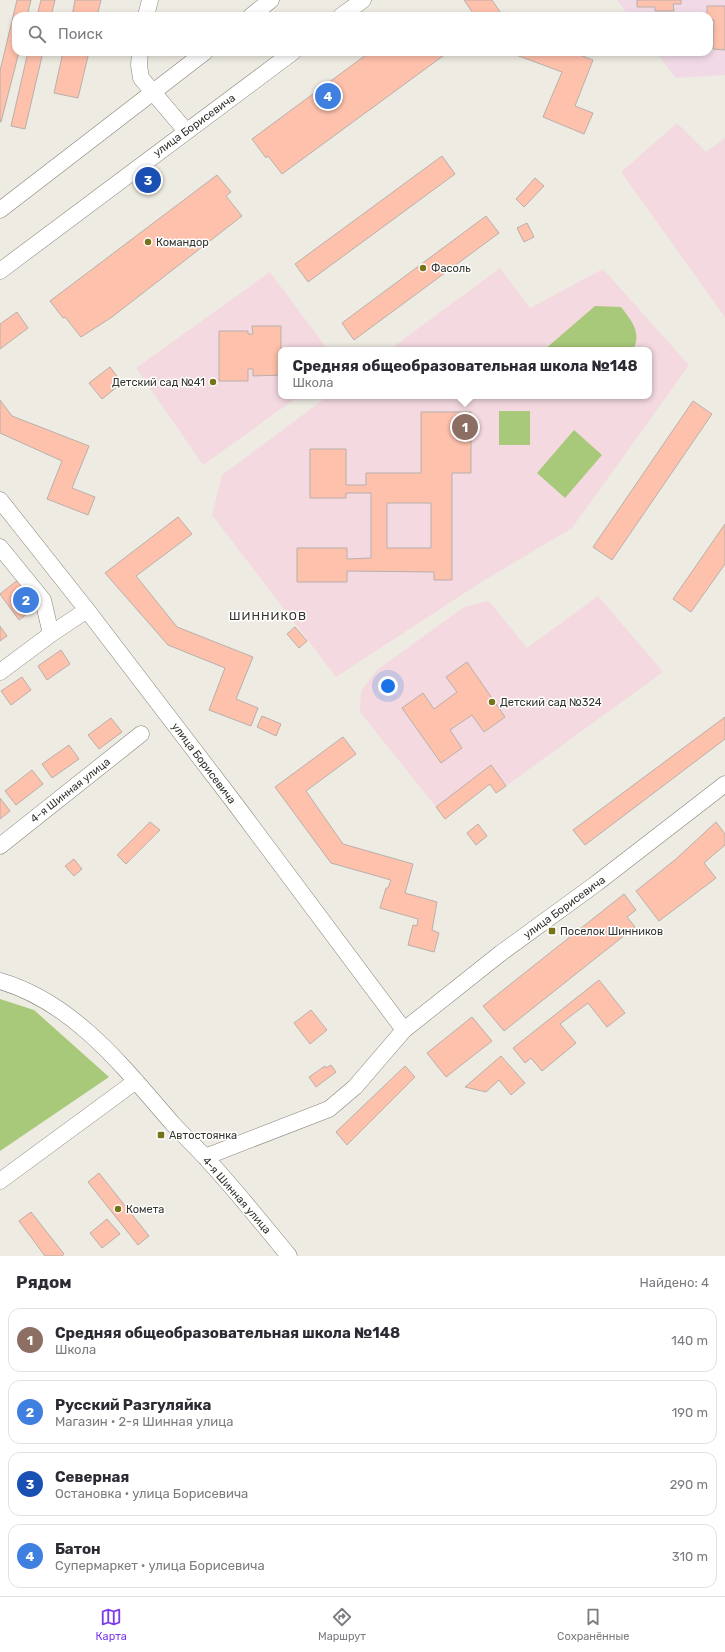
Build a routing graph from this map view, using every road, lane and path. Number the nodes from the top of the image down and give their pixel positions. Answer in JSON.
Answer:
{"nodes":[{"id":1,"x":150,"y":0,"type":"edge"},
{"id":2,"x":271,"y":0,"type":"edge"},
{"id":3,"x":363,"y":0,"type":"edge"},
{"id":4,"x":147,"y":12,"type":"edge"},
{"id":5,"x":255,"y":12,"type":"edge"},
{"id":6,"x":346,"y":12,"type":"edge"},
{"id":7,"x":140,"y":56,"type":"edge"},
{"id":8,"x":199,"y":56,"type":"edge"},
{"id":9,"x":288,"y":56,"type":"edge"},
{"id":10,"x":154,"y":92,"type":"junction"},
{"id":11,"x":186,"y":131,"type":"junction"},
{"id":12,"x":0,"y":210,"type":"edge"},
{"id":13,"x":0,"y":271,"type":"edge"},
{"id":14,"x":0,"y":500,"type":"edge"},
{"id":15,"x":0,"y":546,"type":"edge"},
{"id":16,"x":87,"y":610,"type":"junction"},
{"id":17,"x":51,"y":634,"type":"junction"},
{"id":18,"x":0,"y":672,"type":"edge"},
{"id":19,"x":141,"y":734,"type":"dead end"},
{"id":20,"x":725,"y":784,"type":"edge"},
{"id":21,"x":0,"y":846,"type":"edge"},
{"id":22,"x":0,"y":981,"type":"edge"},
{"id":23,"x":404,"y":1030,"type":"junction"},
{"id":24,"x":136,"y":1081,"type":"junction"},
{"id":25,"x":205,"y":1157,"type":"junction"},
{"id":26,"x":0,"y":1181,"type":"edge"},
{"id":27,"x":289,"y":1256,"type":"edge"}],
"edges":[{"from":1,"to":4,"type":"street"},
{"from":2,"to":5,"type":"street"},
{"from":3,"to":6,"type":"street"},
{"from":7,"to":10,"type":"street"},
{"from":8,"to":10,"type":"street"},
{"from":9,"to":11,"type":"street","name":"улица Борисевича"},
{"from":10,"to":11,"type":"street"},
{"from":10,"to":12,"type":"street"},
{"from":11,"to":13,"type":"street","name":"улица Борисевича"},
{"from":14,"to":16,"type":"street","name":"улица Борисевича"},
{"from":15,"to":17,"type":"street"},
{"from":16,"to":17,"type":"street"},
{"from":16,"to":23,"type":"street","name":"улица Борисевича"},
{"from":17,"to":18,"type":"street"},
{"from":19,"to":21,"type":"street","name":"4-я Шинная улица"},
{"from":20,"to":23,"type":"street","name":"улица Борисевича"},
{"from":22,"to":24,"type":"street","name":"4-я Шинная улица"},
{"from":23,"to":25,"type":"street","name":"улица Борисевича"},
{"from":24,"to":25,"type":"street","name":"4-я Шинная улица"},
{"from":24,"to":26,"type":"street"},
{"from":25,"to":27,"type":"street","name":"4-я Шинная улица"}]}
